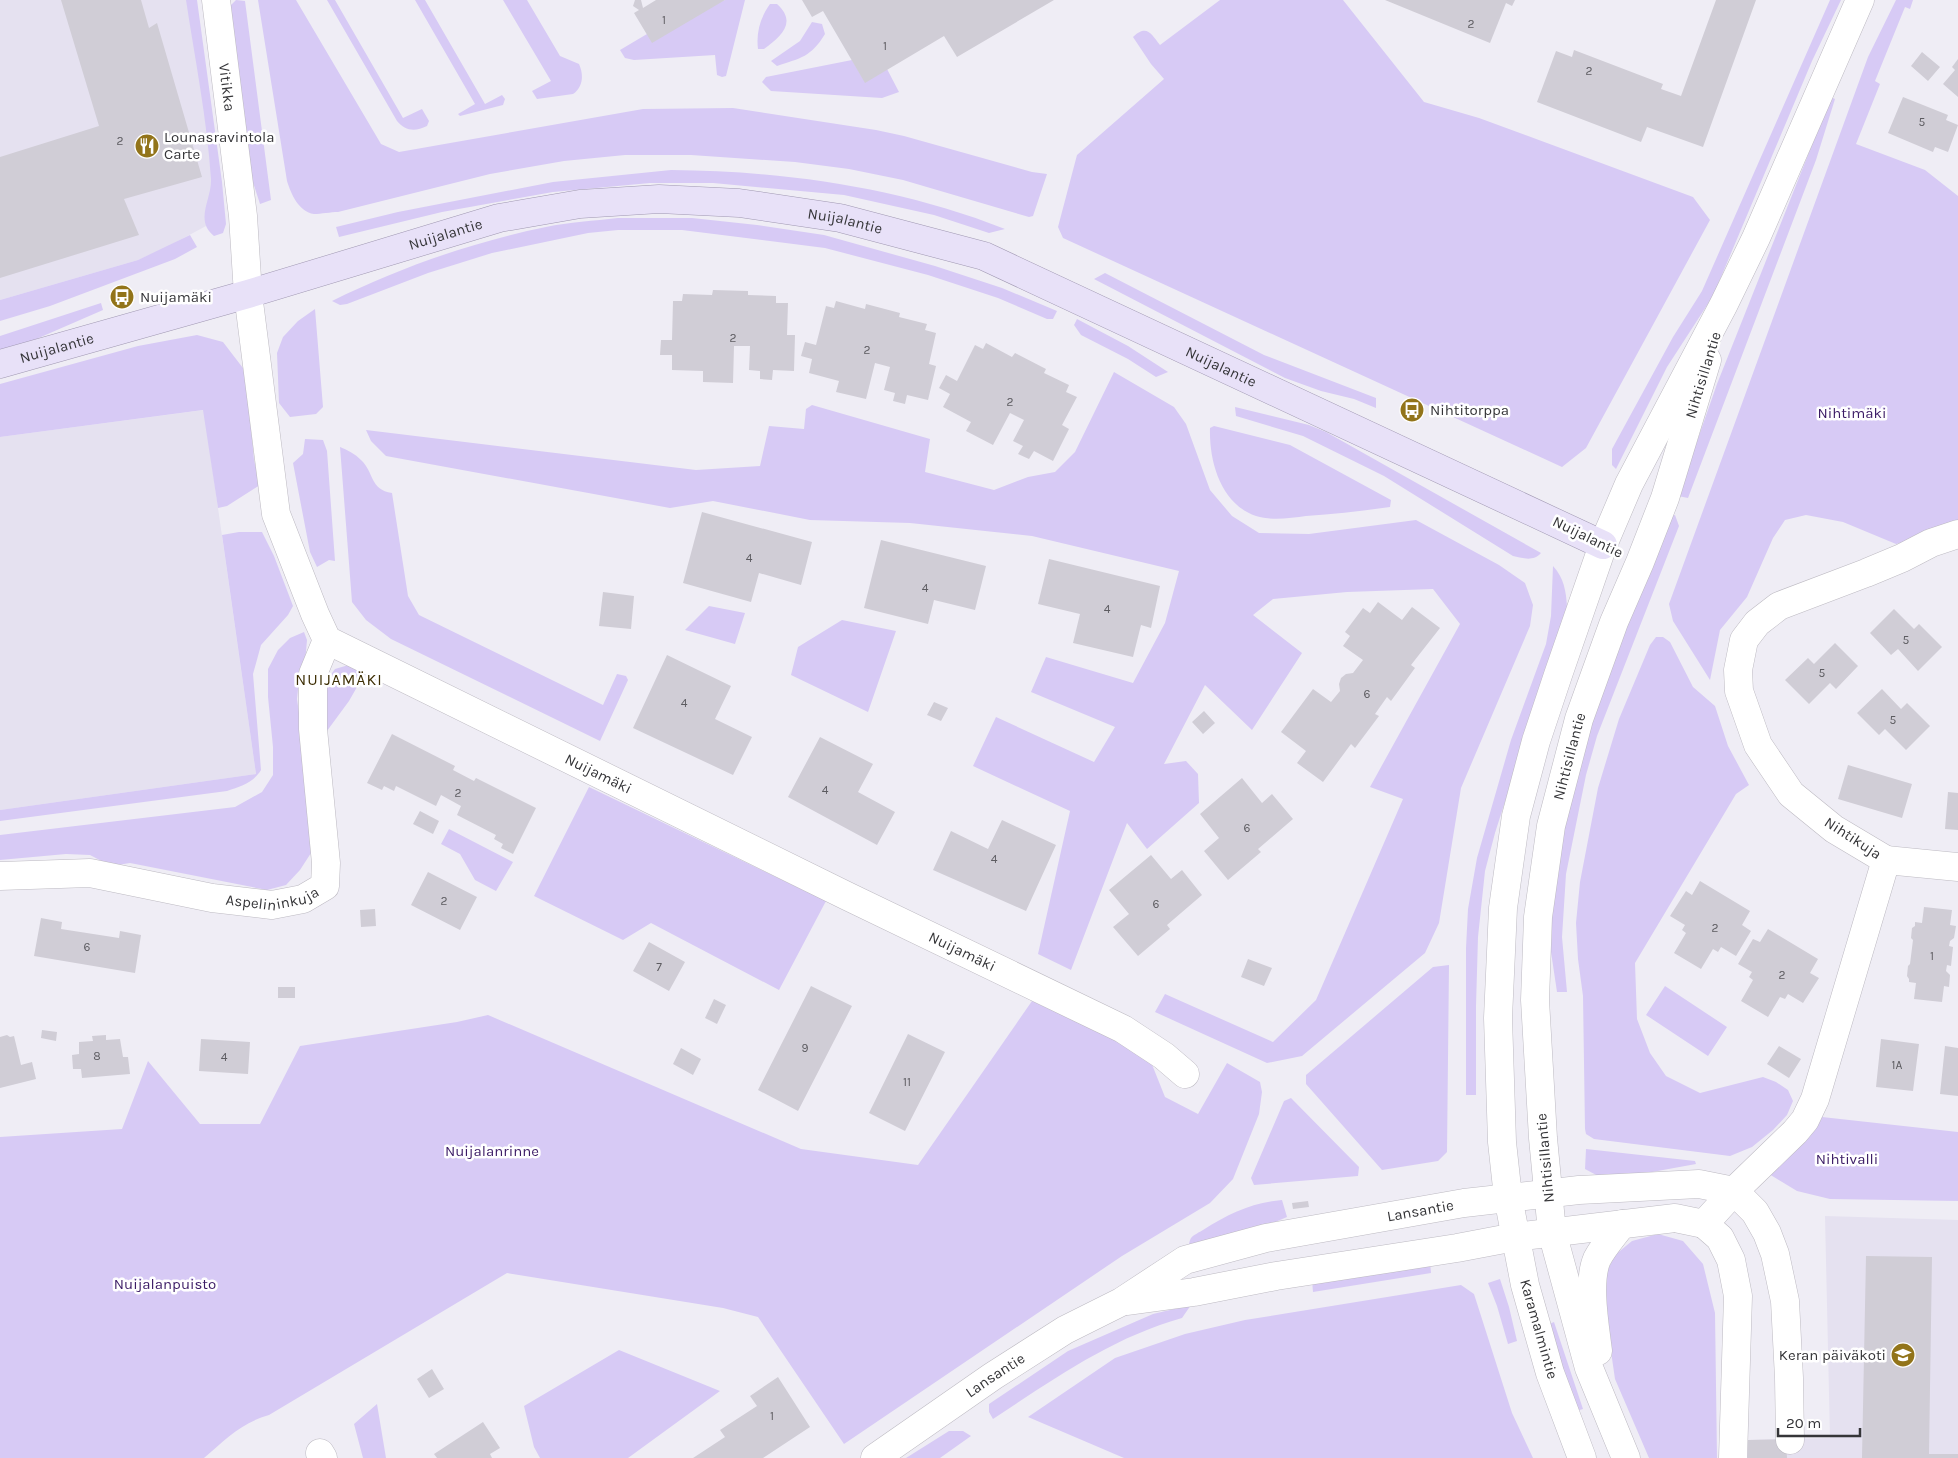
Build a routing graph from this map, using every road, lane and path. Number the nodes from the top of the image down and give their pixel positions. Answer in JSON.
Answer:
{"nodes":[{"id":1,"x":216,"y":0,"type":"edge"},
{"id":2,"x":1860,"y":0,"type":"edge"},
{"id":3,"x":248,"y":294,"type":"junction"},
{"id":4,"x":1724,"y":304,"type":"junction"},
{"id":5,"x":0,"y":364,"type":"edge"},
{"id":6,"x":1958,"y":534,"type":"edge"},
{"id":7,"x":1603,"y":545,"type":"junction"},
{"id":8,"x":1640,"y":562,"type":"junction"},
{"id":9,"x":327,"y":640,"type":"junction"},
{"id":10,"x":1886,"y":860,"type":"junction"},
{"id":11,"x":1958,"y":867,"type":"edge"},
{"id":12,"x":0,"y":876,"type":"edge"},
{"id":13,"x":1185,"y":1074,"type":"dead end"},
{"id":14,"x":1734,"y":1191,"type":"junction"},
{"id":15,"x":1548,"y":1194,"type":"junction"},
{"id":16,"x":1508,"y":1197,"type":"junction"},
{"id":17,"x":1622,"y":1224,"type":"junction"},
{"id":18,"x":1704,"y":1224,"type":"junction"},
{"id":19,"x":1552,"y":1232,"type":"junction"},
{"id":20,"x":1515,"y":1237,"type":"junction"},
{"id":21,"x":1121,"y":1302,"type":"junction"},
{"id":22,"x":1604,"y":1405,"type":"junction"},
{"id":23,"x":1790,"y":1440,"type":"dead end"},
{"id":24,"x":875,"y":1458,"type":"edge"},
{"id":25,"x":1582,"y":1458,"type":"edge"},
{"id":26,"x":1626,"y":1458,"type":"edge"},
{"id":27,"x":1733,"y":1458,"type":"edge"}],
"edges":[{"from":1,"to":3,"type":"street","name":"Vitikka"},
{"from":2,"to":4,"type":"street","name":"Nihtisillantie"},
{"from":3,"to":5,"type":"main road","name":"Nuijalantie"},
{"from":3,"to":7,"type":"main road","name":"Nuijalantie"},
{"from":3,"to":9,"type":"street"},
{"from":4,"to":7,"type":"street","name":"Nihtisillantie"},
{"from":4,"to":8,"type":"street","name":"Nihtisillantie"},
{"from":6,"to":10,"type":"street","name":"Nihtikuja"},
{"from":7,"to":8,"type":"street","name":"Nuijalantie"},
{"from":7,"to":16,"type":"street","name":"Nihtisillantie"},
{"from":8,"to":15,"type":"street","name":"Nihtisillantie"},
{"from":9,"to":12,"type":"street","name":"Aspelininkuja"},
{"from":9,"to":13,"type":"street","name":"Nuijamäki"},
{"from":10,"to":11,"type":"street"},
{"from":10,"to":14,"type":"street","name":"Nihtikuja"},
{"from":14,"to":15,"type":"street","name":"Lansantie"},
{"from":14,"to":18,"type":"street","name":"Nihtikuja"},
{"from":14,"to":23,"type":"street"},
{"from":15,"to":16,"type":"street","name":"Lansantie"},
{"from":15,"to":19,"type":"street","name":"Nihtisillantie"},
{"from":16,"to":20,"type":"street","name":"Karamalmintie"},
{"from":16,"to":21,"type":"street","name":"Lansantie"},
{"from":17,"to":18,"type":"street","name":"Lansantie"},
{"from":17,"to":19,"type":"street","name":"Lansantie"},
{"from":17,"to":22,"type":"street"},
{"from":18,"to":27,"type":"street"},
{"from":19,"to":20,"type":"street","name":"Lansantie"},
{"from":19,"to":22,"type":"street"},
{"from":20,"to":21,"type":"street","name":"Lansantie"},
{"from":20,"to":25,"type":"street","name":"Karamalmintie"},
{"from":21,"to":24,"type":"street","name":"Lansantie"},
{"from":22,"to":26,"type":"street"}]}
